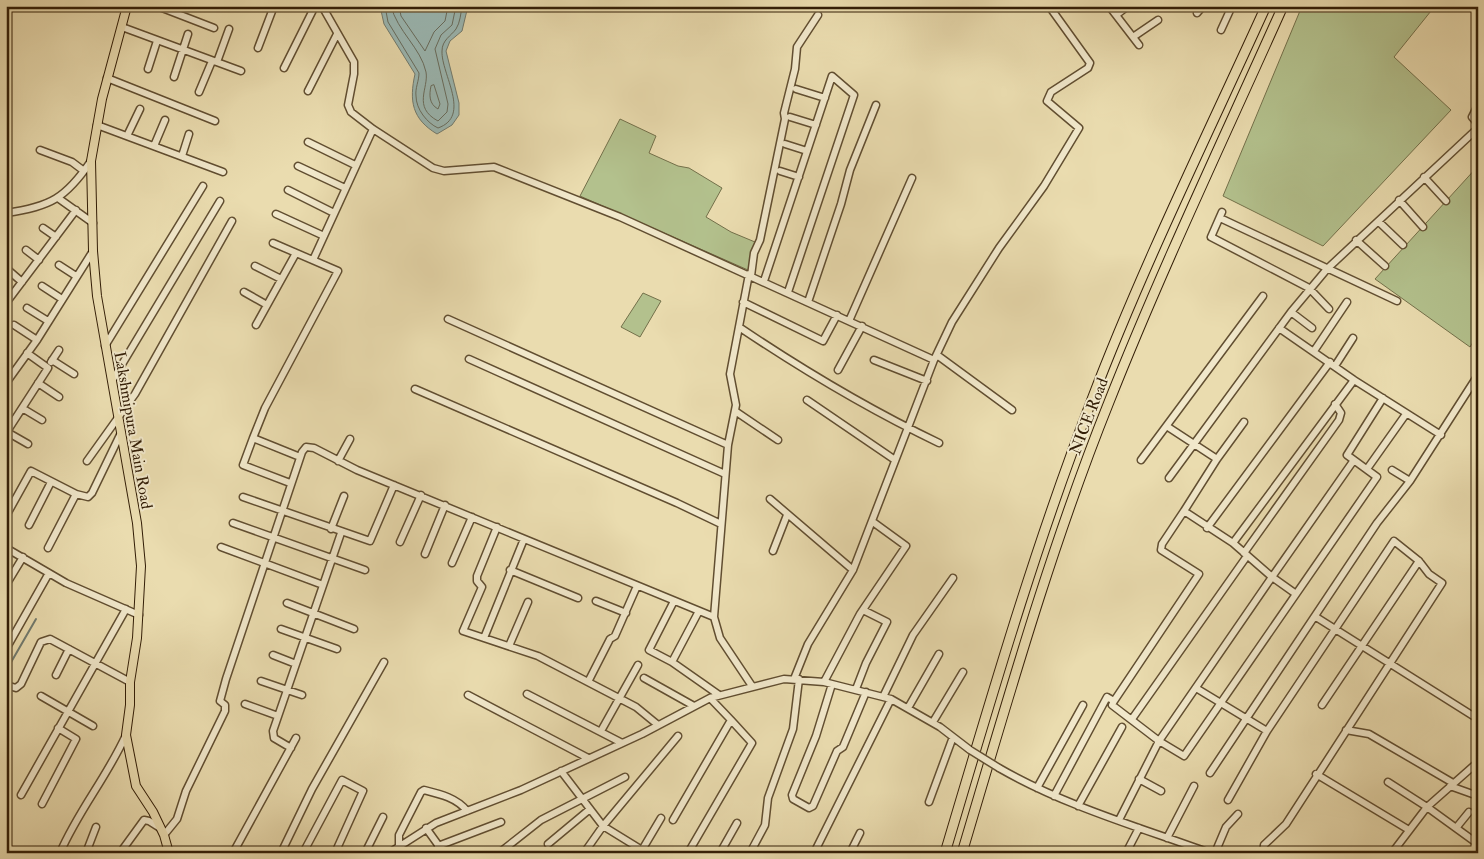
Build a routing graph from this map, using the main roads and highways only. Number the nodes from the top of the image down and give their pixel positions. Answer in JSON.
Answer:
{"nodes":[{"id":1,"x":127,"y":6,"type":"edge"},
{"id":2,"x":1266,"y":6,"type":"edge"},
{"id":3,"x":1283,"y":6,"type":"edge"},
{"id":4,"x":169,"y":853,"type":"edge"},
{"id":5,"x":945,"y":853,"type":"edge"},
{"id":6,"x":962,"y":853,"type":"edge"}],
"edges":[{"from":1,"to":4,"type":"main road","name":"Lakshmipura Main Road"},
{"from":2,"to":5,"type":"highway","name":"NICE Road"},
{"from":3,"to":6,"type":"highway","name":"NICE Road"}]}
